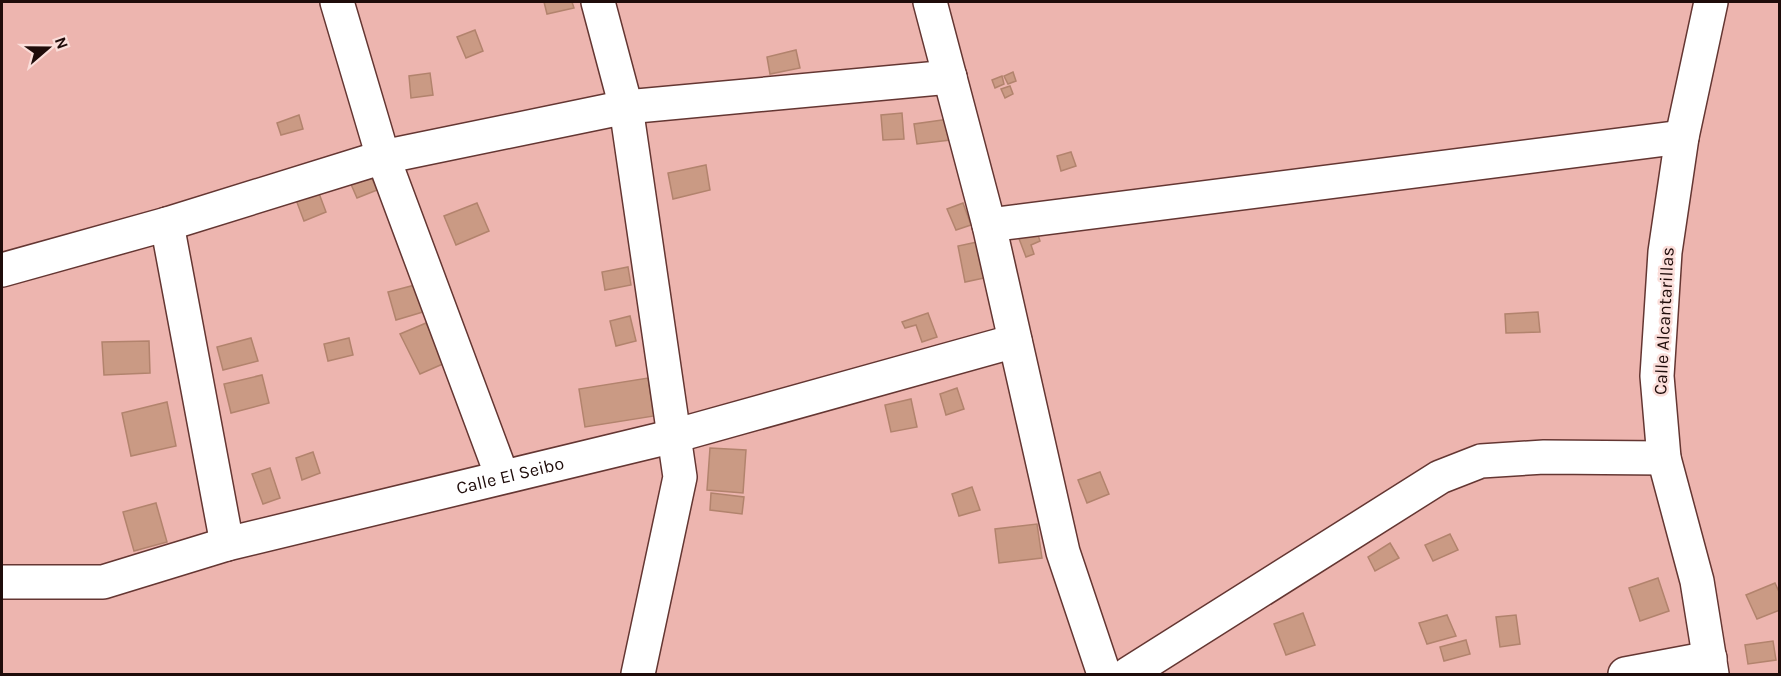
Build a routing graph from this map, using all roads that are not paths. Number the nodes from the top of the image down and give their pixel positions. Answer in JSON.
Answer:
{"nodes":[{"id":1,"x":337,"y":2,"type":"edge"},
{"id":2,"x":598,"y":2,"type":"edge"},
{"id":3,"x":930,"y":2,"type":"edge"},
{"id":4,"x":1711,"y":2,"type":"edge"},
{"id":5,"x":950,"y":77,"type":"junction"},
{"id":6,"x":626,"y":107,"type":"junction"},
{"id":7,"x":1682,"y":137,"type":"junction"},
{"id":8,"x":383,"y":158,"type":"junction"},
{"id":9,"x":167,"y":224,"type":"junction"},
{"id":10,"x":989,"y":225,"type":"junction"},
{"id":11,"x":2,"y":270,"type":"edge"},
{"id":12,"x":1015,"y":341,"type":"junction"},
{"id":13,"x":674,"y":436,"type":"junction"},
{"id":14,"x":1664,"y":458,"type":"junction"},
{"id":15,"x":502,"y":476,"type":"junction"},
{"id":16,"x":227,"y":544,"type":"junction"},
{"id":17,"x":2,"y":582,"type":"edge"},
{"id":18,"x":1711,"y":666,"type":"edge"},
{"id":19,"x":638,"y":675,"type":"edge"},
{"id":20,"x":1104,"y":675,"type":"edge"},
{"id":21,"x":1128,"y":675,"type":"edge"},
{"id":22,"x":1625,"y":675,"type":"edge"}],
"edges":[{"from":1,"to":8,"type":"street"},
{"from":2,"to":6,"type":"street"},
{"from":3,"to":5,"type":"street"},
{"from":4,"to":7,"type":"street","name":"Calle Alcantarillas"},
{"from":5,"to":6,"type":"street"},
{"from":5,"to":10,"type":"street"},
{"from":6,"to":8,"type":"street"},
{"from":6,"to":13,"type":"street"},
{"from":7,"to":10,"type":"street"},
{"from":7,"to":14,"type":"street","name":"Calle Alcantarillas"},
{"from":8,"to":9,"type":"street"},
{"from":8,"to":15,"type":"street"},
{"from":9,"to":11,"type":"street"},
{"from":9,"to":16,"type":"street"},
{"from":10,"to":12,"type":"street"},
{"from":12,"to":13,"type":"street","name":"Calle El Seibo"},
{"from":12,"to":20,"type":"street"},
{"from":13,"to":15,"type":"street","name":"Calle El Seibo"},
{"from":13,"to":19,"type":"street"},
{"from":14,"to":18,"type":"street","name":"Calle Alcantarillas"},
{"from":14,"to":21,"type":"street"},
{"from":15,"to":16,"type":"street","name":"Calle El Seibo"},
{"from":16,"to":17,"type":"street","name":"Calle El Seibo"},
{"from":18,"to":22,"type":"street"}]}
